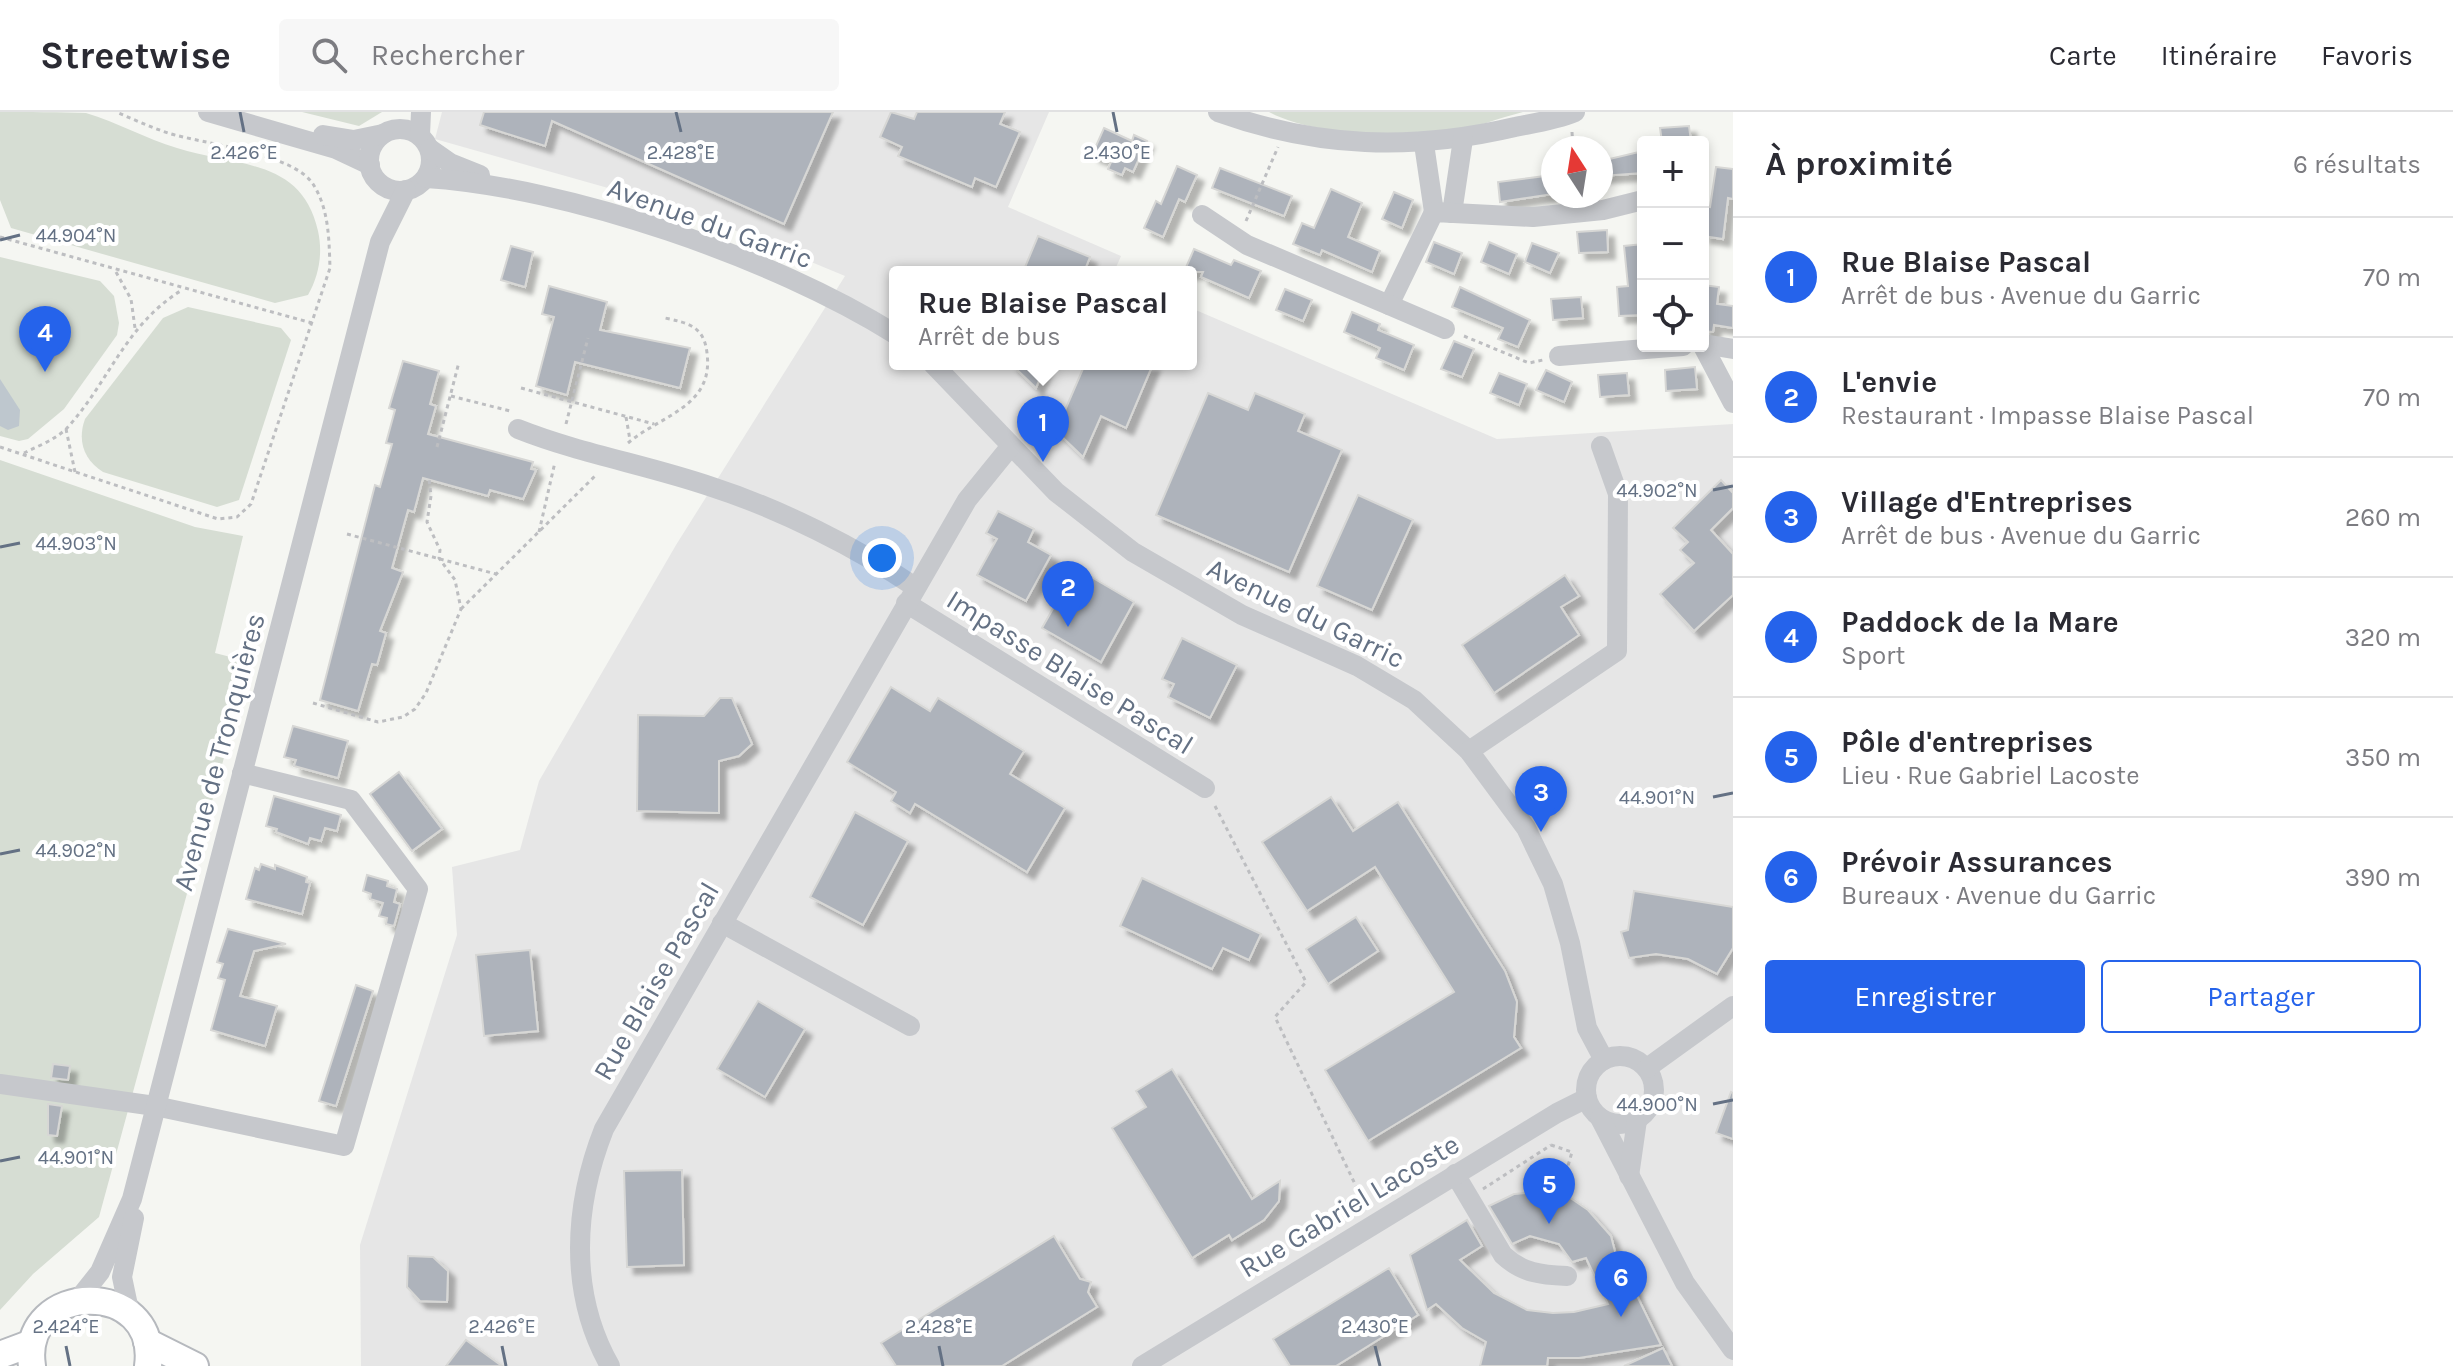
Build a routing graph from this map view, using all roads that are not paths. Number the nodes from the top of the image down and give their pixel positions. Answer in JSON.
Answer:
{"nodes":[{"id":1,"x":421,"y":112,"type":"edge"},
{"id":2,"x":1218,"y":112,"type":"edge"},
{"id":3,"x":1575,"y":112,"type":"edge"},
{"id":4,"x":214,"y":114,"type":"edge"},
{"id":5,"x":394,"y":125,"type":"edge"},
{"id":6,"x":1463,"y":139,"type":"junction"},
{"id":7,"x":425,"y":142,"type":"junction"},
{"id":8,"x":1424,"y":144,"type":"junction"},
{"id":9,"x":373,"y":172,"type":"junction"},
{"id":10,"x":426,"y":178,"type":"junction"},
{"id":11,"x":497,"y":184,"type":"junction"},
{"id":12,"x":406,"y":190,"type":"junction"},
{"id":13,"x":1637,"y":202,"type":"edge"},
{"id":14,"x":1443,"y":212,"type":"junction"},
{"id":15,"x":1202,"y":215,"type":"dead end"},
{"id":16,"x":380,"y":242,"type":"junction"},
{"id":17,"x":1389,"y":305,"type":"junction"},
{"id":18,"x":1445,"y":329,"type":"road end"},
{"id":19,"x":889,"y":330,"type":"edge"},
{"id":20,"x":1709,"y":346,"type":"edge"},
{"id":21,"x":1733,"y":349,"type":"edge"},
{"id":22,"x":1637,"y":350,"type":"edge"},
{"id":23,"x":1707,"y":352,"type":"edge"},
{"id":24,"x":1559,"y":356,"type":"road end"},
{"id":25,"x":939,"y":370,"type":"edge"},
{"id":26,"x":1733,"y":403,"type":"edge"},
{"id":27,"x":518,"y":421,"type":"road end"},
{"id":28,"x":1601,"y":446,"type":"dead end"},
{"id":29,"x":1010,"y":447,"type":"junction"},
{"id":30,"x":910,"y":595,"type":"junction"},
{"id":31,"x":1469,"y":751,"type":"junction"},
{"id":32,"x":242,"y":773,"type":"junction"},
{"id":33,"x":1205,"y":788,"type":"road end"},
{"id":34,"x":722,"y":923,"type":"junction"},
{"id":35,"x":1733,"y":1006,"type":"edge"},
{"id":36,"x":910,"y":1026,"type":"dead end"},
{"id":37,"x":1604,"y":1060,"type":"junction"},
{"id":38,"x":1647,"y":1068,"type":"junction"},
{"id":39,"x":0,"y":1084,"type":"edge"},
{"id":40,"x":1587,"y":1098,"type":"junction"},
{"id":41,"x":155,"y":1106,"type":"junction"},
{"id":42,"x":1600,"y":1118,"type":"junction"},
{"id":43,"x":1637,"y":1120,"type":"junction"},
{"id":44,"x":1455,"y":1174,"type":"junction"},
{"id":45,"x":1629,"y":1176,"type":"junction"},
{"id":46,"x":132,"y":1199,"type":"junction"},
{"id":47,"x":1567,"y":1276,"type":"dead end"},
{"id":48,"x":77,"y":1301,"type":"junction"},
{"id":49,"x":130,"y":1315,"type":"junction"},
{"id":50,"x":1733,"y":1350,"type":"edge"},
{"id":51,"x":147,"y":1354,"type":"edge"},
{"id":52,"x":0,"y":1355,"type":"edge"},
{"id":53,"x":32,"y":1355,"type":"edge"},
{"id":54,"x":195,"y":1366,"type":"edge"},
{"id":55,"x":610,"y":1366,"type":"edge"},
{"id":56,"x":1142,"y":1366,"type":"edge"}],
"edges":[{"from":1,"to":7,"type":"street"},
{"from":2,"to":8,"type":"street"},
{"from":3,"to":6,"type":"street"},
{"from":4,"to":5,"type":"street"},
{"from":4,"to":9,"type":"street"},
{"from":5,"to":7,"type":"street"},
{"from":5,"to":9,"type":"street"},
{"from":6,"to":8,"type":"street"},
{"from":6,"to":14,"type":"street"},
{"from":7,"to":10,"type":"street"},
{"from":7,"to":11,"type":"street","name":"Avenue du Garric"},
{"from":8,"to":14,"type":"street"},
{"from":9,"to":12,"type":"street"},
{"from":9,"to":16,"type":"street","name":"Avenue de Tronquières"},
{"from":10,"to":11,"type":"street","name":"Avenue du Garric"},
{"from":10,"to":12,"type":"street"},
{"from":11,"to":19,"type":"street","name":"Avenue du Garric"},
{"from":12,"to":16,"type":"street","name":"Avenue de Tronquières"},
{"from":13,"to":14,"type":"street"},
{"from":14,"to":17,"type":"street"},
{"from":15,"to":17,"type":"street"},
{"from":16,"to":32,"type":"street","name":"Avenue de Tronquières"},
{"from":17,"to":18,"type":"street"},
{"from":20,"to":21,"type":"street"},
{"from":22,"to":24,"type":"street"},
{"from":23,"to":26,"type":"street"},
{"from":25,"to":29,"type":"street","name":"Avenue du Garric"},
{"from":27,"to":30,"type":"street","name":"Impasse Blaise Pascal"},
{"from":28,"to":31,"type":"street"},
{"from":29,"to":30,"type":"street","name":"Rue Blaise Pascal"},
{"from":29,"to":31,"type":"street","name":"Avenue du Garric"},
{"from":30,"to":33,"type":"street","name":"Impasse Blaise Pascal"},
{"from":30,"to":34,"type":"street","name":"Rue Blaise Pascal"},
{"from":31,"to":37,"type":"street","name":"Avenue du Garric"},
{"from":32,"to":41,"type":"street","name":"Avenue de Tronquières"},
{"from":32,"to":41,"type":"street"},
{"from":34,"to":36,"type":"street"},
{"from":34,"to":55,"type":"street","name":"Rue Blaise Pascal"},
{"from":35,"to":38,"type":"street"},
{"from":37,"to":38,"type":"street"},
{"from":37,"to":40,"type":"street"},
{"from":38,"to":43,"type":"street"},
{"from":39,"to":41,"type":"street"},
{"from":40,"to":42,"type":"street"},
{"from":40,"to":44,"type":"street","name":"Rue Gabriel Lacoste"},
{"from":41,"to":46,"type":"street","name":"Avenue de Tronquières"},
{"from":42,"to":43,"type":"street"},
{"from":42,"to":45,"type":"street"},
{"from":43,"to":45,"type":"street"},
{"from":44,"to":47,"type":"street"},
{"from":44,"to":56,"type":"street","name":"Rue Gabriel Lacoste"},
{"from":45,"to":50,"type":"street"},
{"from":46,"to":48,"type":"street","name":"Avenue de Tronquières"},
{"from":46,"to":49,"type":"street"},
{"from":48,"to":49,"type":"main road"},
{"from":48,"to":53,"type":"main road"},
{"from":49,"to":51,"type":"main road"},
{"from":51,"to":54,"type":"main road"},
{"from":52,"to":53,"type":"main road"}]}
